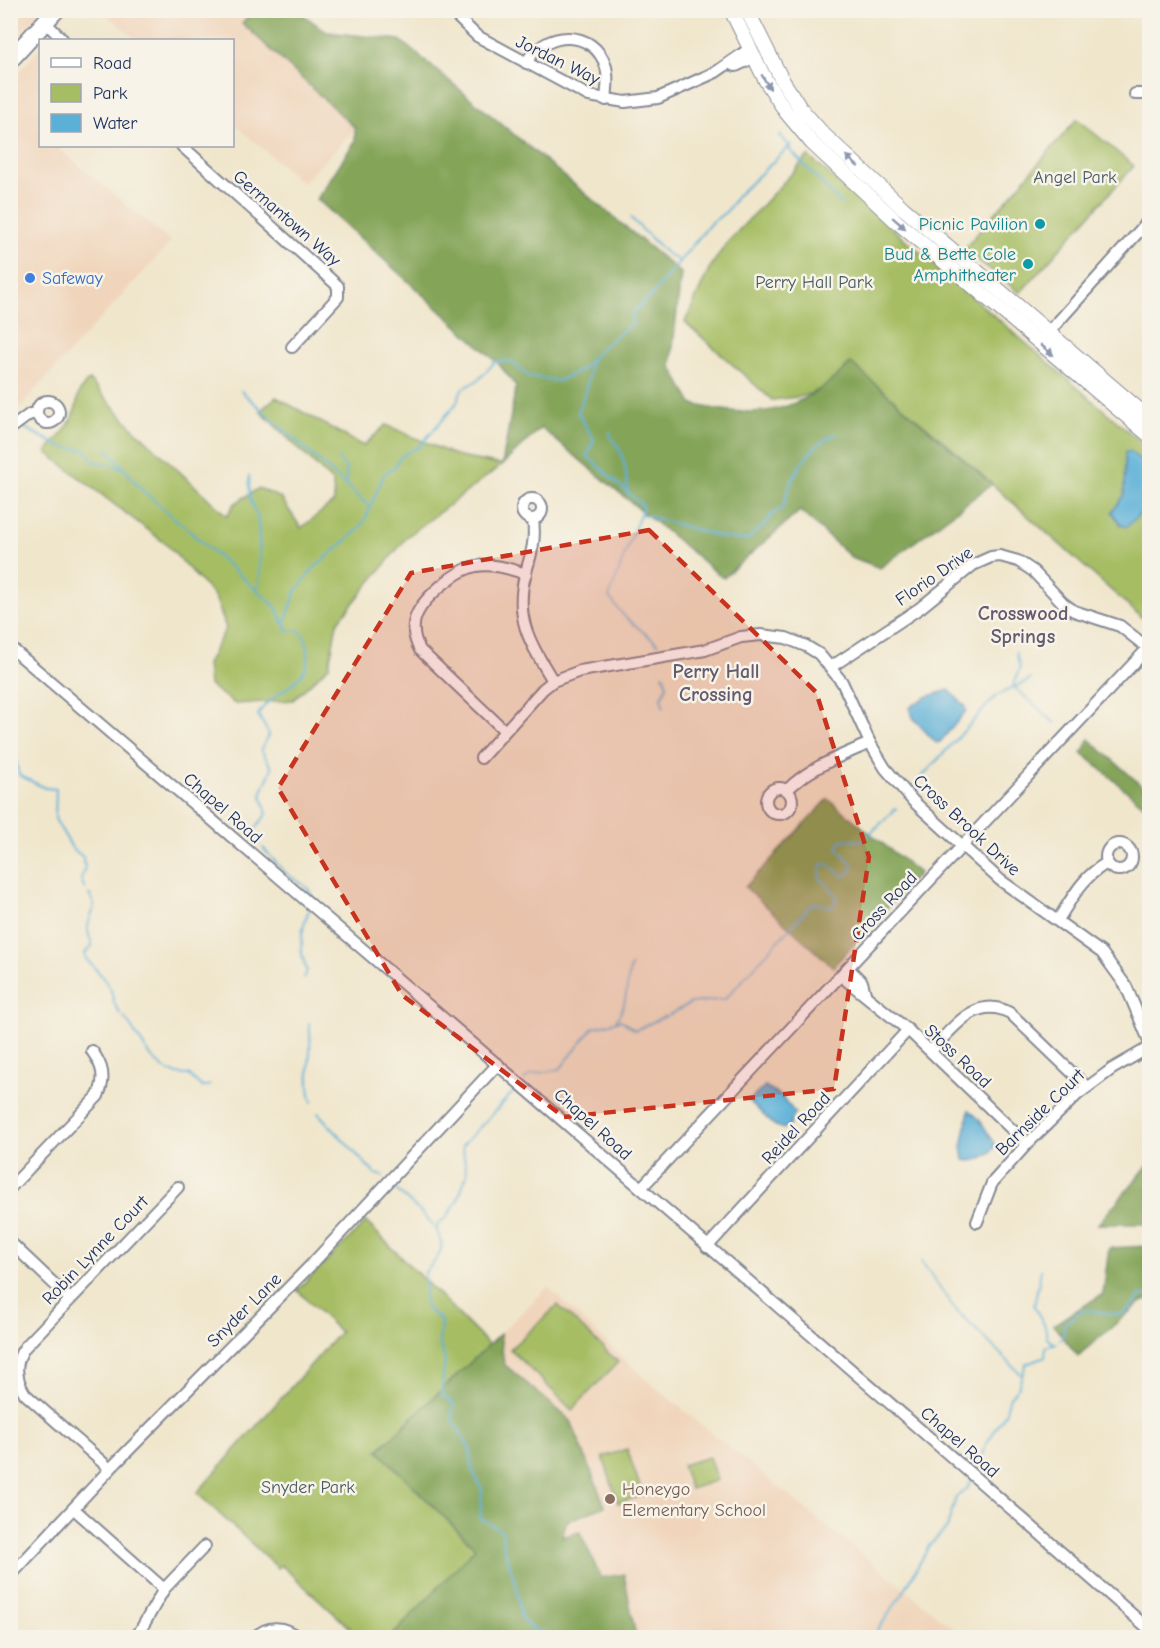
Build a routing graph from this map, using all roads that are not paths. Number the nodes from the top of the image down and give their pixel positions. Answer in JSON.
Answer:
{"nodes":[{"id":1,"x":450,"y":10,"type":"edge"},
{"id":2,"x":731,"y":10,"type":"edge"},
{"id":3,"x":747,"y":10,"type":"edge"},
{"id":4,"x":51,"y":16,"type":"edge"},
{"id":5,"x":62,"y":39,"type":"edge"},
{"id":6,"x":751,"y":54,"type":"junction"},
{"id":7,"x":10,"y":60,"type":"edge"},
{"id":8,"x":526,"y":63,"type":"junction"},
{"id":9,"x":1135,"y":94,"type":"dead end"},
{"id":10,"x":1149,"y":94,"type":"edge"},
{"id":11,"x":606,"y":100,"type":"junction"},
{"id":12,"x":183,"y":147,"type":"edge"},
{"id":13,"x":1149,"y":219,"type":"edge"},
{"id":14,"x":1048,"y":333,"type":"junction"},
{"id":15,"x":292,"y":347,"type":"dead end"},
{"id":16,"x":37,"y":414,"type":"dead end"},
{"id":17,"x":1149,"y":419,"type":"edge"},
{"id":18,"x":10,"y":429,"type":"edge"},
{"id":19,"x":1149,"y":436,"type":"edge"},
{"id":20,"x":533,"y":520,"type":"dead end"},
{"id":21,"x":526,"y":574,"type":"junction"},
{"id":22,"x":10,"y":647,"type":"edge"},
{"id":23,"x":1149,"y":647,"type":"edge"},
{"id":24,"x":831,"y":667,"type":"junction"},
{"id":25,"x":553,"y":681,"type":"junction"},
{"id":26,"x":504,"y":730,"type":"junction"},
{"id":27,"x":870,"y":742,"type":"junction"},
{"id":28,"x":481,"y":758,"type":"dead end"},
{"id":29,"x":787,"y":790,"type":"dead end"},
{"id":30,"x":963,"y":846,"type":"junction"},
{"id":31,"x":1107,"y":863,"type":"dead end"},
{"id":32,"x":1058,"y":920,"type":"junction"},
{"id":33,"x":844,"y":972,"type":"junction"},
{"id":34,"x":908,"y":1030,"type":"junction"},
{"id":35,"x":1149,"y":1045,"type":"edge"},
{"id":36,"x":92,"y":1051,"type":"dead end"},
{"id":37,"x":931,"y":1052,"type":"junction"},
{"id":38,"x":498,"y":1064,"type":"junction"},
{"id":39,"x":1087,"y":1087,"type":"junction"},
{"id":40,"x":1027,"y":1144,"type":"junction"},
{"id":41,"x":178,"y":1187,"type":"dead end"},
{"id":42,"x":10,"y":1188,"type":"edge"},
{"id":43,"x":641,"y":1188,"type":"junction"},
{"id":44,"x":977,"y":1222,"type":"dead end"},
{"id":45,"x":10,"y":1242,"type":"edge"},
{"id":46,"x":707,"y":1247,"type":"junction"},
{"id":47,"x":70,"y":1299,"type":"junction"},
{"id":48,"x":110,"y":1469,"type":"junction"},
{"id":49,"x":74,"y":1509,"type":"junction"},
{"id":50,"x":205,"y":1546,"type":"dead end"},
{"id":51,"x":10,"y":1576,"type":"edge"},
{"id":52,"x":164,"y":1589,"type":"junction"},
{"id":53,"x":1149,"y":1630,"type":"edge"},
{"id":54,"x":136,"y":1638,"type":"edge"},
{"id":55,"x":254,"y":1638,"type":"edge"},
{"id":56,"x":299,"y":1638,"type":"edge"}],
"edges":[{"from":1,"to":8,"type":"street","name":"Jordan Way"},
{"from":2,"to":6,"type":"main road"},
{"from":14,"to":3,"type":"main road","one_way":true},
{"from":4,"to":5,"type":"street"},
{"from":4,"to":7,"type":"highway"},
{"from":6,"to":11,"type":"street","name":"Jordan Way"},
{"from":6,"to":19,"type":"main road","one_way":true},
{"from":8,"to":11,"type":"street","name":"Jordan Way"},
{"from":8,"to":11,"type":"street"},
{"from":9,"to":10,"type":"street"},
{"from":12,"to":15,"type":"street","name":"Germantown Way"},
{"from":13,"to":14,"type":"street"},
{"from":14,"to":17,"type":"main road"},
{"from":16,"to":18,"type":"street"},
{"from":20,"to":21,"type":"street"},
{"from":21,"to":25,"type":"street"},
{"from":21,"to":26,"type":"street"},
{"from":22,"to":38,"type":"street","name":"Chapel Road"},
{"from":23,"to":24,"type":"street","name":"Florio Drive"},
{"from":23,"to":30,"type":"street","name":"Cross Road"},
{"from":24,"to":25,"type":"street","name":"Cross Brook Drive"},
{"from":24,"to":27,"type":"street","name":"Cross Brook Drive"},
{"from":25,"to":26,"type":"street","name":"Cross Brook Drive"},
{"from":26,"to":28,"type":"street","name":"Cross Brook Drive"},
{"from":27,"to":29,"type":"street"},
{"from":27,"to":30,"type":"street","name":"Cross Brook Drive"},
{"from":30,"to":32,"type":"street","name":"Cross Brook Drive"},
{"from":30,"to":33,"type":"street","name":"Cross Road"},
{"from":31,"to":32,"type":"street"},
{"from":32,"to":35,"type":"street","name":"Cross Brook Drive"},
{"from":33,"to":34,"type":"street","name":"Stoss Road"},
{"from":33,"to":43,"type":"street","name":"Cross Road"},
{"from":34,"to":37,"type":"street","name":"Stoss Road"},
{"from":34,"to":46,"type":"street","name":"Reidel Road"},
{"from":35,"to":39,"type":"street","name":"Barnside Court"},
{"from":36,"to":42,"type":"street"},
{"from":37,"to":39,"type":"street"},
{"from":37,"to":40,"type":"street","name":"Stoss Road"},
{"from":38,"to":43,"type":"street","name":"Chapel Road"},
{"from":38,"to":48,"type":"street","name":"Snyder Lane"},
{"from":39,"to":40,"type":"street","name":"Barnside Court"},
{"from":40,"to":44,"type":"street","name":"Barnside Court"},
{"from":41,"to":47,"type":"street","name":"Robin Lynne Court"},
{"from":43,"to":46,"type":"street","name":"Chapel Road"},
{"from":45,"to":47,"type":"street"},
{"from":46,"to":53,"type":"street","name":"Chapel Road"},
{"from":47,"to":48,"type":"street","name":"Robin Lynne Court"},
{"from":48,"to":49,"type":"street","name":"Snyder Lane"},
{"from":49,"to":51,"type":"street","name":"Snyder Lane"},
{"from":49,"to":52,"type":"street"},
{"from":50,"to":52,"type":"street"},
{"from":52,"to":54,"type":"street"},
{"from":55,"to":56,"type":"street"}]}
